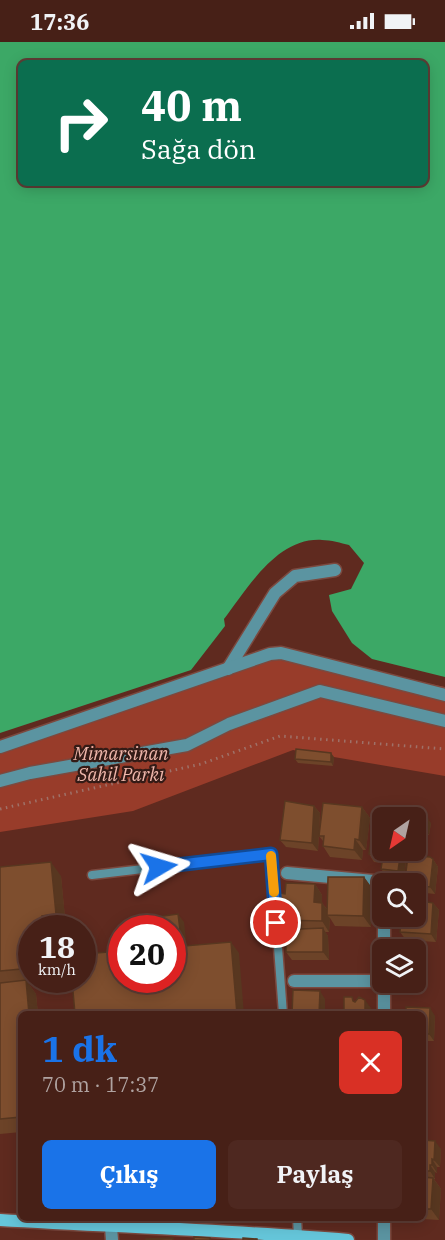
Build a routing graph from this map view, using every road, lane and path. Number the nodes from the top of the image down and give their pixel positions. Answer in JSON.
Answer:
{"nodes":[{"id":1,"x":335,"y":570,"type":"dead end"},
{"id":2,"x":228,"y":669,"type":"junction"},
{"id":3,"x":445,"y":695,"type":"edge"},
{"id":4,"x":445,"y":721,"type":"edge"},
{"id":5,"x":0,"y":747,"type":"edge"},
{"id":6,"x":445,"y":749,"type":"edge"},
{"id":7,"x":0,"y":782,"type":"edge"},
{"id":8,"x":0,"y":808,"type":"edge"},
{"id":9,"x":287,"y":873,"type":"dead end"},
{"id":10,"x":92,"y":875,"type":"dead end"},
{"id":11,"x":372,"y":882,"type":"edge"},
{"id":12,"x":294,"y":981,"type":"dead end"},
{"id":13,"x":372,"y":982,"type":"edge"},
{"id":14,"x":383,"y":993,"type":"edge"},
{"id":15,"x":282,"y":1011,"type":"edge"},
{"id":16,"x":384,"y":1011,"type":"edge"},
{"id":17,"x":0,"y":1220,"type":"edge"},
{"id":18,"x":297,"y":1221,"type":"edge"},
{"id":19,"x":384,"y":1221,"type":"edge"},
{"id":20,"x":111,"y":1227,"type":"junction"},
{"id":21,"x":195,"y":1234,"type":"edge"},
{"id":22,"x":298,"y":1236,"type":"junction"},
{"id":23,"x":323,"y":1239,"type":"edge"},
{"id":24,"x":112,"y":1240,"type":"edge"},
{"id":25,"x":348,"y":1240,"type":"edge"},
{"id":26,"x":384,"y":1240,"type":"edge"}],
"edges":[{"from":1,"to":2,"type":"street"},
{"from":2,"to":3,"type":"street"},
{"from":2,"to":5,"type":"street"},
{"from":4,"to":7,"type":"street"},
{"from":6,"to":8,"type":"path"},
{"from":9,"to":11,"type":"street"},
{"from":10,"to":15,"type":"lane"},
{"from":12,"to":13,"type":"street"},
{"from":14,"to":16,"type":"street"},
{"from":17,"to":20,"type":"main road"},
{"from":18,"to":22,"type":"lane"},
{"from":19,"to":26,"type":"street"},
{"from":20,"to":21,"type":"main road"},
{"from":20,"to":24,"type":"street"},
{"from":21,"to":22,"type":"main road"},
{"from":22,"to":23,"type":"main road"},
{"from":23,"to":25,"type":"main road"}]}
